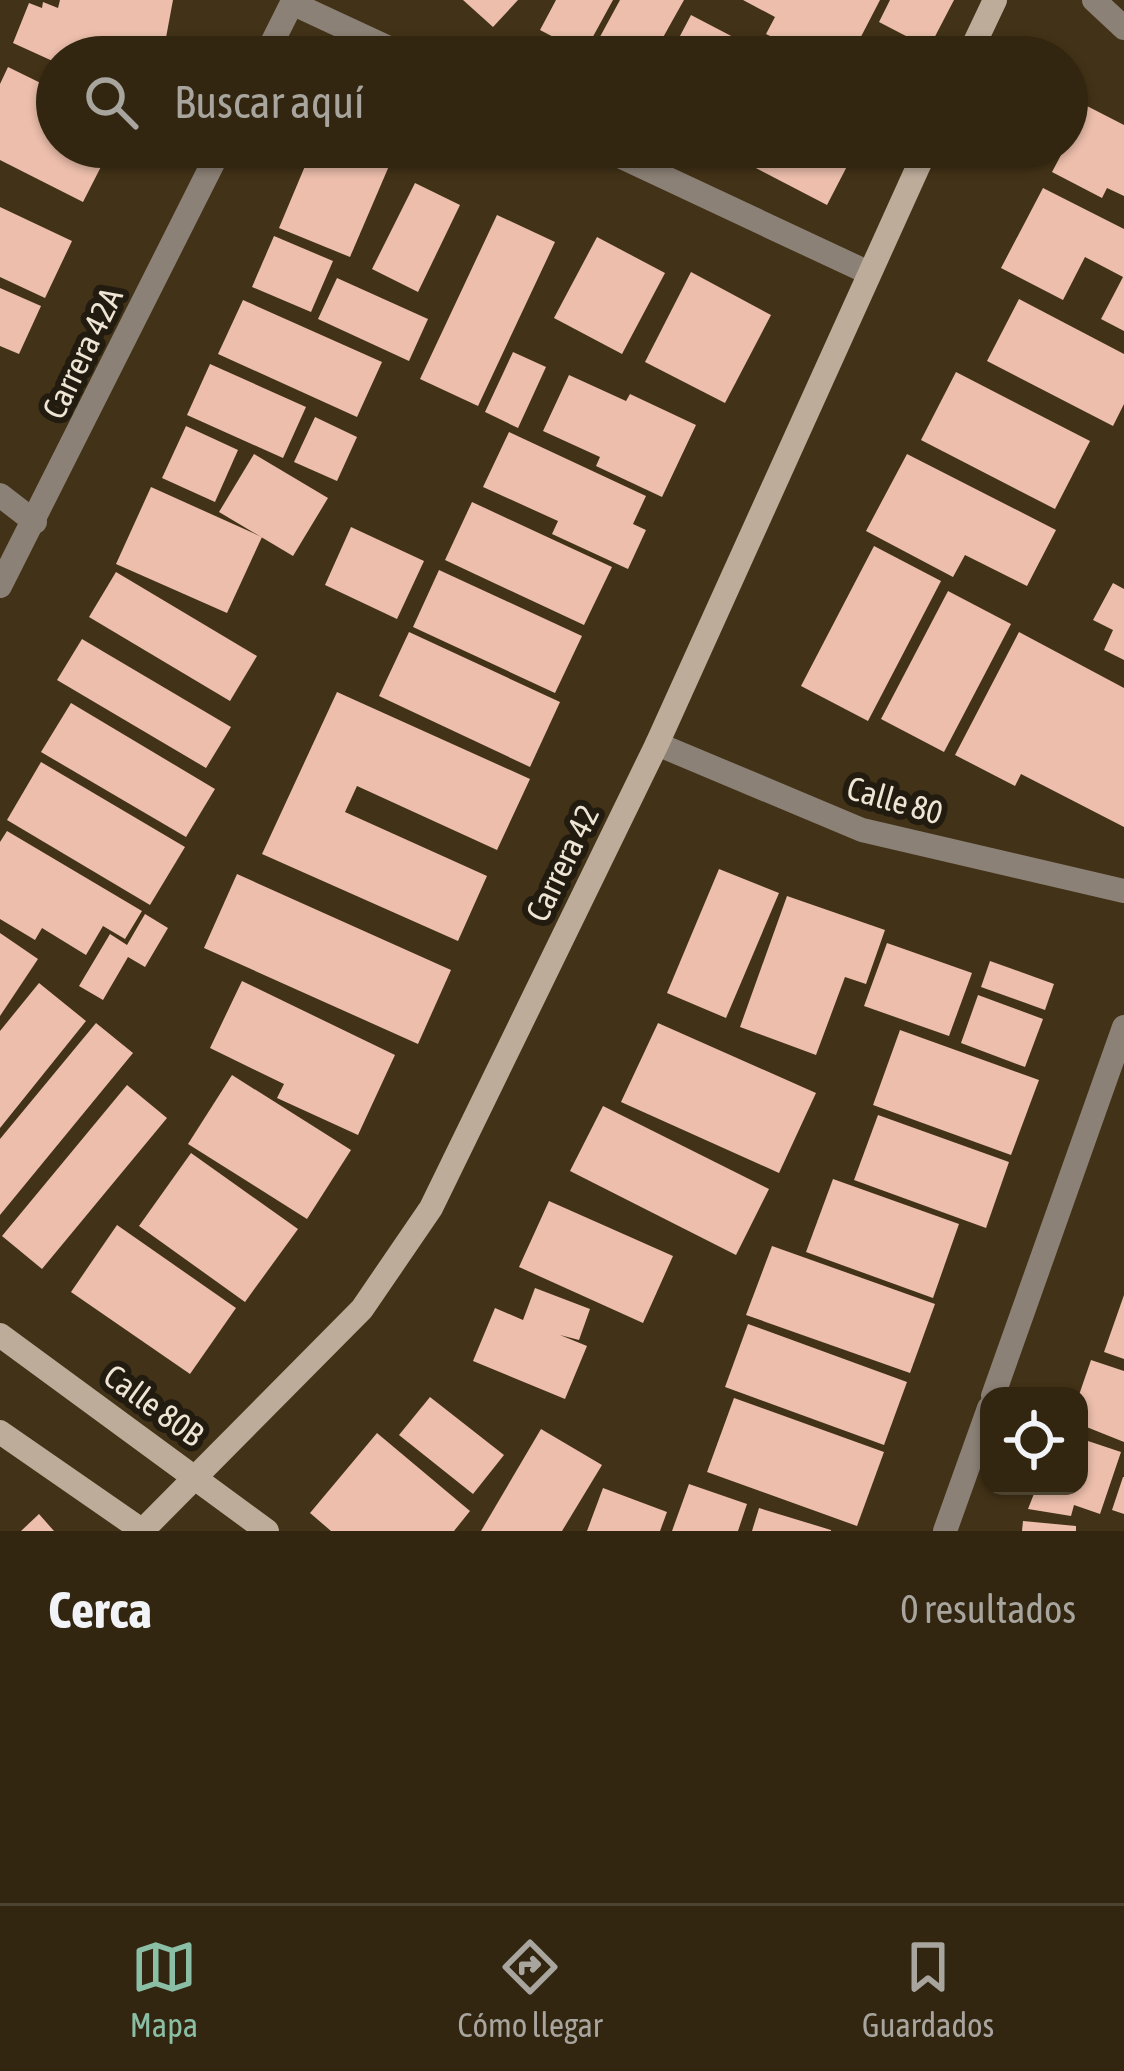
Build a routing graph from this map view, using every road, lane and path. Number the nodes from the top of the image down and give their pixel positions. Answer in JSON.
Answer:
{"nodes":[{"id":1,"x":994,"y":0,"type":"edge"},
{"id":2,"x":1094,"y":0,"type":"edge"},
{"id":3,"x":292,"y":1,"type":"edge"},
{"id":4,"x":1124,"y":28,"type":"edge"},
{"id":5,"x":275,"y":36,"type":"edge"},
{"id":6,"x":364,"y":36,"type":"edge"},
{"id":7,"x":978,"y":36,"type":"edge"},
{"id":8,"x":210,"y":168,"type":"edge"},
{"id":9,"x":645,"y":168,"type":"edge"},
{"id":10,"x":917,"y":168,"type":"edge"},
{"id":11,"x":868,"y":272,"type":"junction"},
{"id":12,"x":0,"y":495,"type":"edge"},
{"id":13,"x":35,"y":523,"type":"junction"},
{"id":14,"x":0,"y":586,"type":"edge"},
{"id":15,"x":657,"y":744,"type":"junction"},
{"id":16,"x":1124,"y":892,"type":"edge"},
{"id":17,"x":1124,"y":1027,"type":"edge"},
{"id":18,"x":0,"y":1335,"type":"edge"},
{"id":19,"x":996,"y":1387,"type":"edge"},
{"id":20,"x":0,"y":1432,"type":"edge"},
{"id":21,"x":980,"y":1433,"type":"edge"},
{"id":22,"x":198,"y":1477,"type":"junction"},
{"id":23,"x":143,"y":1531,"type":"edge"},
{"id":24,"x":267,"y":1531,"type":"edge"},
{"id":25,"x":945,"y":1531,"type":"edge"}],
"edges":[{"from":1,"to":7,"type":"street"},
{"from":2,"to":4,"type":"street"},
{"from":3,"to":5,"type":"street"},
{"from":3,"to":6,"type":"street"},
{"from":8,"to":13,"type":"street","name":"Carrera 42A"},
{"from":9,"to":11,"type":"street"},
{"from":10,"to":11,"type":"street","name":"Carrera 42"},
{"from":11,"to":15,"type":"street","name":"Carrera 42"},
{"from":12,"to":13,"type":"street"},
{"from":13,"to":14,"type":"street","name":"Carrera 42A"},
{"from":15,"to":16,"type":"street","name":"Calle 80"},
{"from":15,"to":22,"type":"street","name":"Carrera 42"},
{"from":17,"to":19,"type":"street"},
{"from":18,"to":22,"type":"street","name":"Calle 80B"},
{"from":20,"to":23,"type":"street"},
{"from":21,"to":25,"type":"street"},
{"from":22,"to":23,"type":"street","name":"Carrera 42"},
{"from":22,"to":24,"type":"street","name":"Calle 80B"}]}
